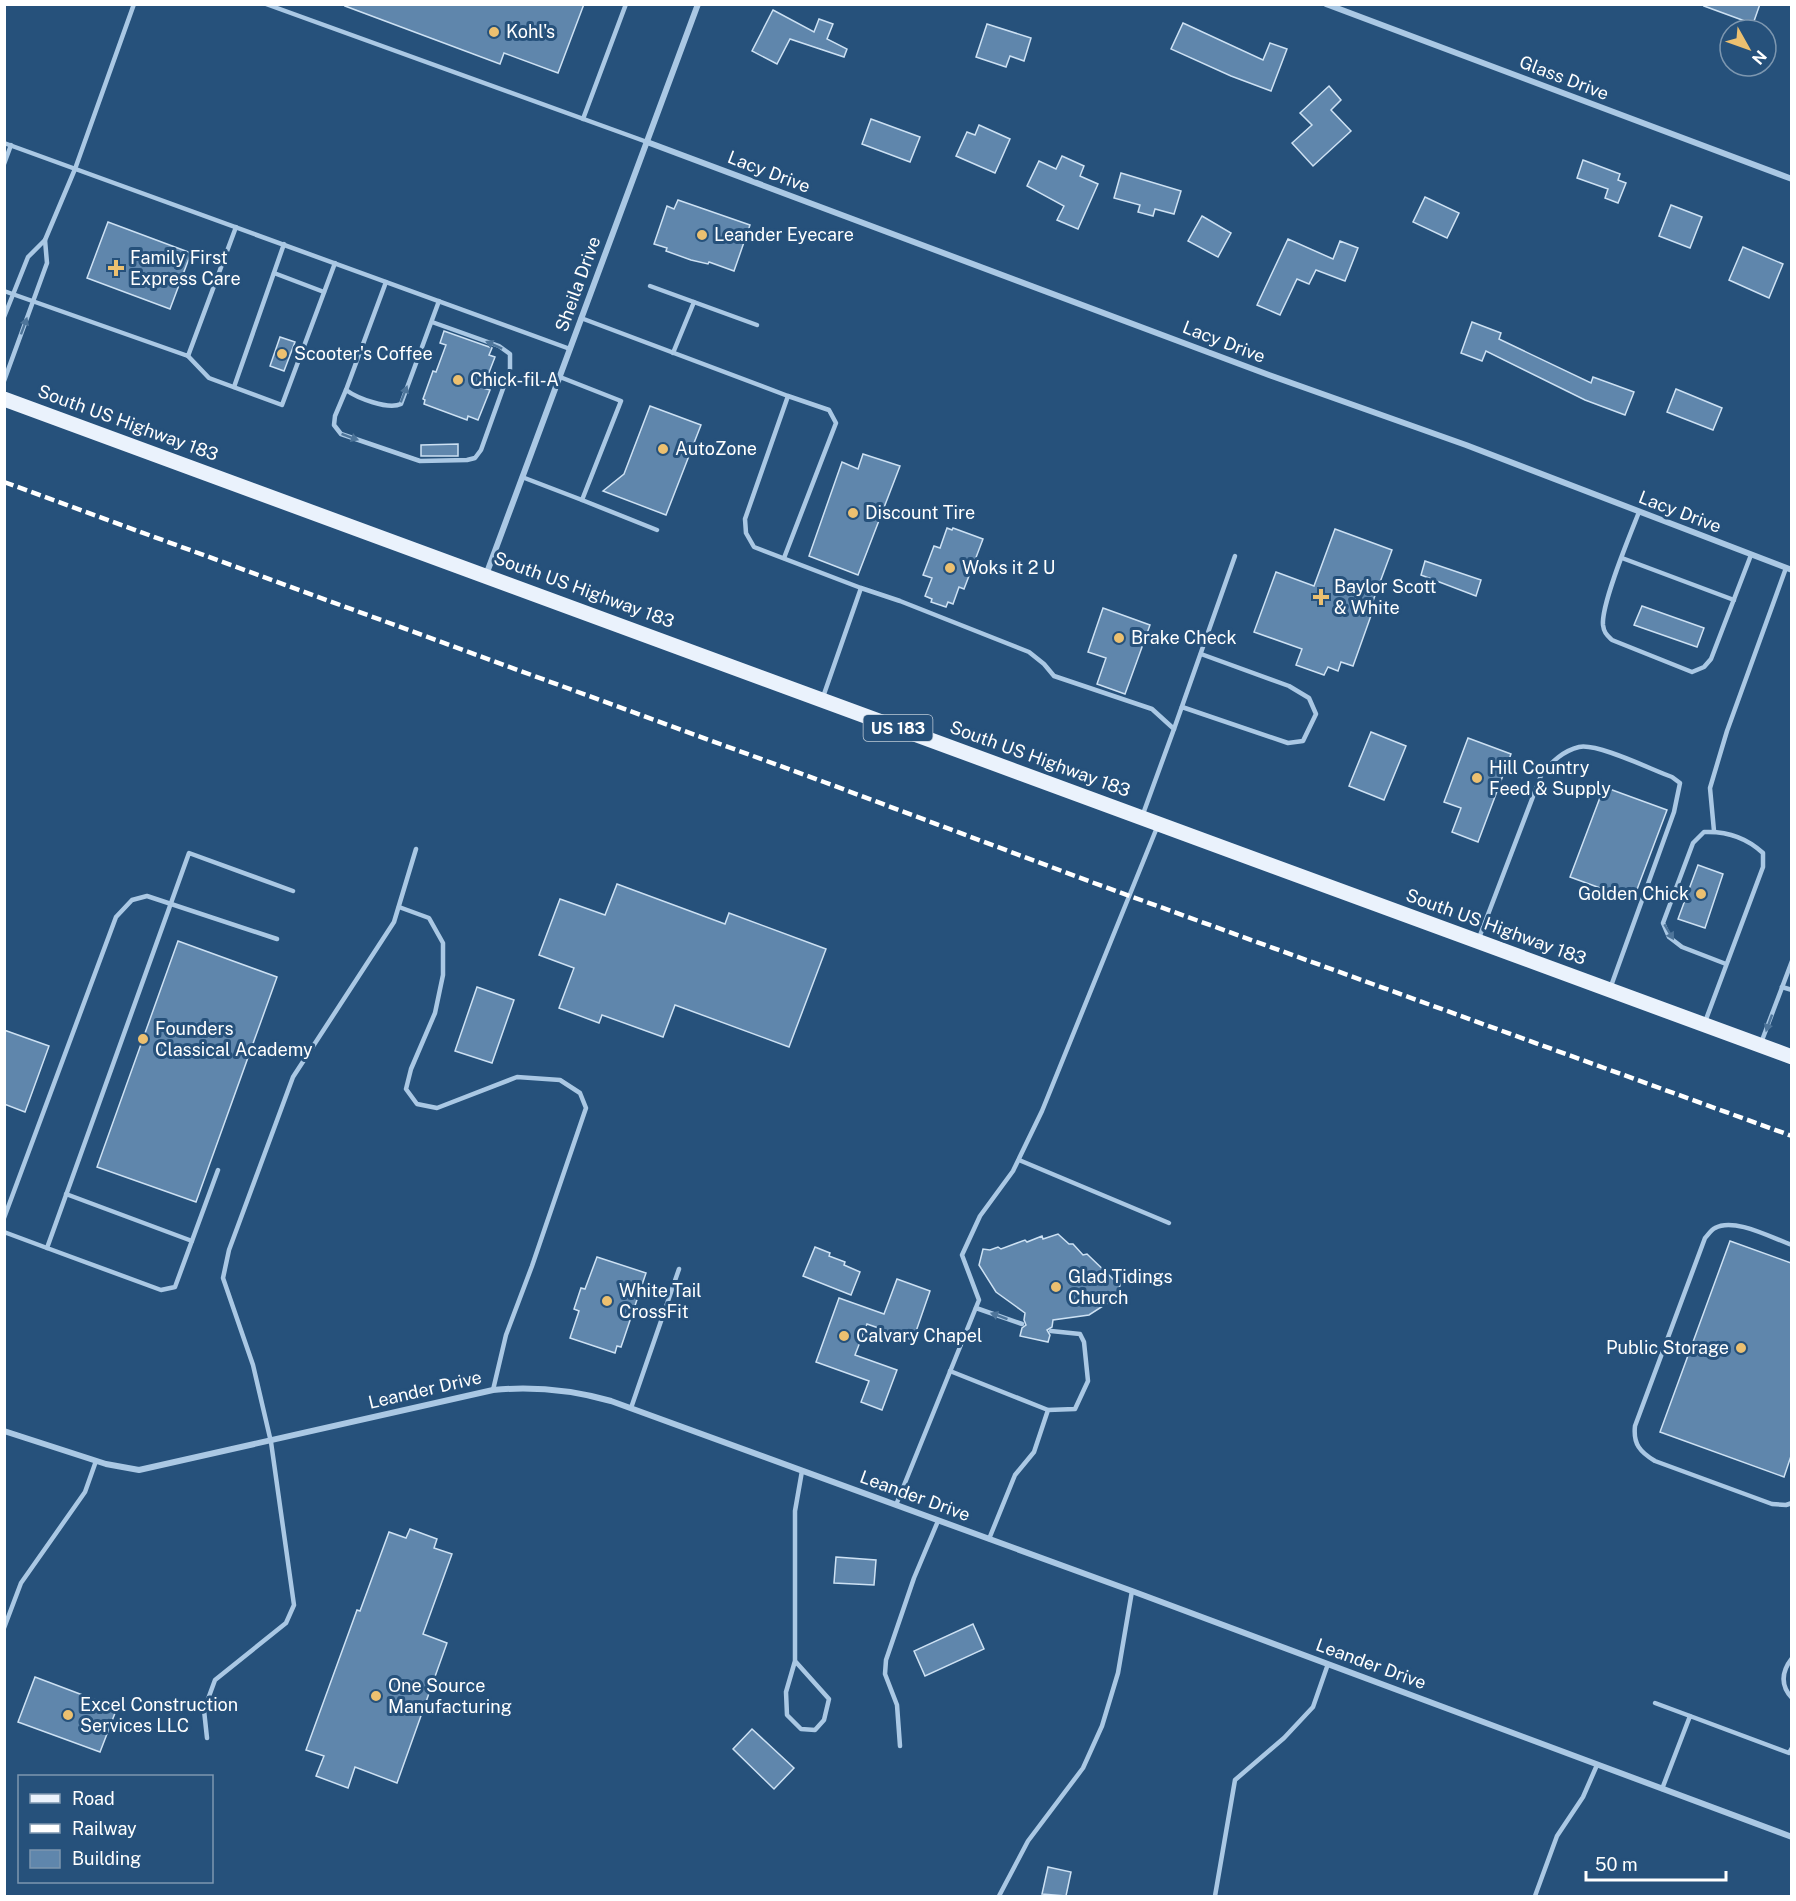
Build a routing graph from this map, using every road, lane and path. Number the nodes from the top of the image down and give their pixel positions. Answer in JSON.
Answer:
{"nodes":[{"id":1,"x":134,"y":4,"type":"edge"},
{"id":2,"x":266,"y":4,"type":"edge"},
{"id":3,"x":626,"y":4,"type":"edge"},
{"id":4,"x":698,"y":4,"type":"edge"},
{"id":5,"x":1326,"y":4,"type":"edge"},
{"id":6,"x":583,"y":119,"type":"junction"},
{"id":7,"x":4,"y":142,"type":"edge"},
{"id":8,"x":647,"y":142,"type":"junction"},
{"id":9,"x":11,"y":145,"type":"junction"},
{"id":10,"x":4,"y":164,"type":"edge"},
{"id":11,"x":75,"y":169,"type":"junction"},
{"id":12,"x":1791,"y":179,"type":"edge"},
{"id":13,"x":236,"y":227,"type":"junction"},
{"id":14,"x":45,"y":240,"type":"junction"},
{"id":15,"x":284,"y":244,"type":"junction"},
{"id":16,"x":335,"y":263,"type":"junction"},
{"id":17,"x":274,"y":273,"type":"junction"},
{"id":18,"x":386,"y":282,"type":"junction"},
{"id":19,"x":650,"y":286,"type":"dead end"},
{"id":20,"x":4,"y":291,"type":"edge"},
{"id":21,"x":324,"y":292,"type":"junction"},
{"id":22,"x":14,"y":294,"type":"junction"},
{"id":23,"x":33,"y":300,"type":"junction"},
{"id":24,"x":440,"y":301,"type":"junction"},
{"id":25,"x":694,"y":302,"type":"junction"},
{"id":26,"x":4,"y":317,"type":"edge"},
{"id":27,"x":581,"y":318,"type":"junction"},
{"id":28,"x":432,"y":322,"type":"junction"},
{"id":29,"x":757,"y":326,"type":"dead end"},
{"id":30,"x":570,"y":349,"type":"junction"},
{"id":31,"x":673,"y":353,"type":"junction"},
{"id":32,"x":188,"y":356,"type":"junction"},
{"id":33,"x":560,"y":377,"type":"junction"},
{"id":34,"x":4,"y":381,"type":"edge"},
{"id":35,"x":234,"y":387,"type":"junction"},
{"id":36,"x":346,"y":390,"type":"junction"},
{"id":37,"x":788,"y":396,"type":"junction"},
{"id":38,"x":4,"y":399,"type":"edge"},
{"id":39,"x":522,"y":477,"type":"junction"},
{"id":40,"x":582,"y":500,"type":"junction"},
{"id":41,"x":1639,"y":512,"type":"junction"},
{"id":42,"x":657,"y":530,"type":"dead end"},
{"id":43,"x":1751,"y":555,"type":"junction"},
{"id":44,"x":1235,"y":556,"type":"dead end"},
{"id":45,"x":784,"y":558,"type":"junction"},
{"id":46,"x":1622,"y":558,"type":"junction"},
{"id":47,"x":1789,"y":569,"type":"edge"},
{"id":48,"x":486,"y":574,"type":"junction"},
{"id":49,"x":861,"y":588,"type":"junction"},
{"id":50,"x":1734,"y":600,"type":"junction"},
{"id":51,"x":1201,"y":654,"type":"junction"},
{"id":52,"x":822,"y":700,"type":"junction"},
{"id":53,"x":1182,"y":707,"type":"junction"},
{"id":54,"x":1174,"y":729,"type":"junction"},
{"id":55,"x":1142,"y":817,"type":"junction"},
{"id":56,"x":1159,"y":823,"type":"junction"},
{"id":57,"x":1714,"y":831,"type":"junction"},
{"id":58,"x":416,"y":849,"type":"dead end"},
{"id":59,"x":293,"y":891,"type":"dead end"},
{"id":60,"x":171,"y":903,"type":"junction"},
{"id":61,"x":399,"y":907,"type":"junction"},
{"id":62,"x":277,"y":939,"type":"dead end"},
{"id":63,"x":1478,"y":941,"type":"junction"},
{"id":64,"x":1791,"y":961,"type":"edge"},
{"id":65,"x":1726,"y":964,"type":"junction"},
{"id":66,"x":1782,"y":987,"type":"junction"},
{"id":67,"x":1610,"y":990,"type":"junction"},
{"id":68,"x":1791,"y":990,"type":"edge"},
{"id":69,"x":1704,"y":1024,"type":"junction"},
{"id":70,"x":1761,"y":1045,"type":"junction"},
{"id":71,"x":1791,"y":1057,"type":"edge"},
{"id":72,"x":1019,"y":1160,"type":"junction"},
{"id":73,"x":218,"y":1170,"type":"dead end"},
{"id":74,"x":66,"y":1194,"type":"junction"},
{"id":75,"x":4,"y":1218,"type":"edge"},
{"id":76,"x":1169,"y":1223,"type":"dead end"},
{"id":77,"x":4,"y":1232,"type":"edge"},
{"id":78,"x":192,"y":1241,"type":"junction"},
{"id":79,"x":1791,"y":1245,"type":"edge"},
{"id":80,"x":46,"y":1248,"type":"junction"},
{"id":81,"x":679,"y":1269,"type":"dead end"},
{"id":82,"x":976,"y":1308,"type":"junction"},
{"id":83,"x":1022,"y":1324,"type":"dead end"},
{"id":84,"x":1051,"y":1331,"type":"dead end"},
{"id":85,"x":950,"y":1371,"type":"junction"},
{"id":86,"x":493,"y":1390,"type":"junction"},
{"id":87,"x":631,"y":1408,"type":"junction"},
{"id":88,"x":1048,"y":1410,"type":"junction"},
{"id":89,"x":4,"y":1431,"type":"edge"},
{"id":90,"x":271,"y":1442,"type":"junction"},
{"id":91,"x":96,"y":1461,"type":"junction"},
{"id":92,"x":802,"y":1471,"type":"junction"},
{"id":93,"x":1791,"y":1503,"type":"edge"},
{"id":94,"x":896,"y":1505,"type":"junction"},
{"id":95,"x":938,"y":1521,"type":"junction"},
{"id":96,"x":989,"y":1539,"type":"junction"},
{"id":97,"x":1132,"y":1591,"type":"junction"},
{"id":98,"x":4,"y":1628,"type":"edge"},
{"id":99,"x":1791,"y":1658,"type":"edge"},
{"id":100,"x":795,"y":1661,"type":"junction"},
{"id":101,"x":1328,"y":1664,"type":"junction"},
{"id":102,"x":1791,"y":1698,"type":"edge"},
{"id":103,"x":1655,"y":1703,"type":"dead end"},
{"id":104,"x":1690,"y":1716,"type":"junction"},
{"id":105,"x":207,"y":1738,"type":"dead end"},
{"id":106,"x":900,"y":1746,"type":"dead end"},
{"id":107,"x":1791,"y":1748,"type":"edge"},
{"id":108,"x":1597,"y":1765,"type":"junction"},
{"id":109,"x":1662,"y":1789,"type":"junction"},
{"id":110,"x":1791,"y":1838,"type":"edge"},
{"id":111,"x":999,"y":1896,"type":"edge"},
{"id":112,"x":1215,"y":1896,"type":"edge"},
{"id":113,"x":1535,"y":1896,"type":"edge"}],
"edges":[{"from":1,"to":11,"type":"lane"},
{"from":2,"to":6,"type":"lane"},
{"from":3,"to":6,"type":"lane"},
{"from":4,"to":8,"type":"street","name":"Sheila Drive"},
{"from":5,"to":12,"type":"street","name":"Glass Drive"},
{"from":6,"to":8,"type":"lane"},
{"from":7,"to":9,"type":"lane"},
{"from":8,"to":27,"type":"street","name":"Sheila Drive"},
{"from":8,"to":41,"type":"street","name":"Lacy Drive"},
{"from":9,"to":10,"type":"lane"},
{"from":9,"to":11,"type":"lane"},
{"from":11,"to":13,"type":"lane"},
{"from":11,"to":14,"type":"lane"},
{"from":13,"to":15,"type":"lane"},
{"from":13,"to":32,"type":"lane"},
{"from":14,"to":22,"type":"lane"},
{"from":14,"to":23,"type":"lane"},
{"from":15,"to":16,"type":"lane"},
{"from":15,"to":17,"type":"lane"},
{"from":16,"to":18,"type":"lane"},
{"from":16,"to":21,"type":"lane"},
{"from":17,"to":21,"type":"lane"},
{"from":17,"to":35,"type":"lane"},
{"from":18,"to":24,"type":"lane"},
{"from":18,"to":36,"type":"lane"},
{"from":19,"to":25,"type":"lane"},
{"from":20,"to":22,"type":"lane"},
{"from":21,"to":35,"type":"lane"},
{"from":22,"to":23,"type":"lane"},
{"from":22,"to":26,"type":"lane"},
{"from":23,"to":32,"type":"lane"},
{"from":34,"to":23,"type":"lane","one_way":true},
{"from":24,"to":28,"type":"lane"},
{"from":24,"to":30,"type":"lane"},
{"from":25,"to":29,"type":"lane"},
{"from":25,"to":31,"type":"lane"},
{"from":27,"to":30,"type":"street","name":"Sheila Drive"},
{"from":27,"to":31,"type":"lane"},
{"from":36,"to":28,"type":"lane","one_way":true},
{"from":36,"to":28,"type":"lane","one_way":true},
{"from":30,"to":33,"type":"street","name":"Sheila Drive"},
{"from":31,"to":37,"type":"lane"},
{"from":32,"to":35,"type":"lane"},
{"from":33,"to":39,"type":"street","name":"Sheila Drive"},
{"from":33,"to":40,"type":"lane"},
{"from":37,"to":45,"type":"lane"},
{"from":37,"to":45,"type":"lane"},
{"from":38,"to":48,"type":"main road","name":"South US Highway 183","number":"US 183"},
{"from":39,"to":40,"type":"lane"},
{"from":39,"to":48,"type":"street","name":"Sheila Drive"},
{"from":40,"to":42,"type":"lane"},
{"from":41,"to":43,"type":"street","name":"Lacy Drive"},
{"from":41,"to":46,"type":"lane"},
{"from":43,"to":47,"type":"street","name":"Lacy Drive"},
{"from":43,"to":50,"type":"lane"},
{"from":44,"to":51,"type":"lane"},
{"from":45,"to":49,"type":"lane"},
{"from":46,"to":50,"type":"lane"},
{"from":46,"to":50,"type":"lane"},
{"from":47,"to":57,"type":"lane"},
{"from":48,"to":52,"type":"main road","name":"South US Highway 183","number":"US 183"},
{"from":49,"to":52,"type":"lane"},
{"from":49,"to":54,"type":"lane"},
{"from":51,"to":53,"type":"lane"},
{"from":51,"to":53,"type":"lane"},
{"from":52,"to":55,"type":"main road","name":"South US Highway 183","number":"US 183"},
{"from":53,"to":54,"type":"lane"},
{"from":54,"to":55,"type":"lane"},
{"from":55,"to":56,"type":"main road","name":"South US Highway 183","number":"US 183"},
{"from":56,"to":63,"type":"main road","name":"South US Highway 183","number":"US 183"},
{"from":56,"to":72,"type":"lane"},
{"from":57,"to":65,"type":"lane"},
{"from":57,"to":65,"type":"lane","one_way":true},
{"from":58,"to":61,"type":"lane"},
{"from":59,"to":60,"type":"lane"},
{"from":60,"to":62,"type":"lane"},
{"from":60,"to":74,"type":"lane"},
{"from":60,"to":75,"type":"lane"},
{"from":61,"to":86,"type":"lane"},
{"from":61,"to":90,"type":"lane"},
{"from":63,"to":67,"type":"main road","name":"South US Highway 183","number":"US 183"},
{"from":63,"to":67,"type":"lane"},
{"from":64,"to":66,"type":"lane"},
{"from":65,"to":69,"type":"lane"},
{"from":66,"to":68,"type":"lane"},
{"from":66,"to":70,"type":"lane","one_way":true},
{"from":67,"to":69,"type":"main road","name":"South US Highway 183","number":"US 183"},
{"from":69,"to":70,"type":"main road","name":"South US Highway 183","number":"US 183"},
{"from":70,"to":71,"type":"main road","name":"South US Highway 183","number":"US 183"},
{"from":72,"to":76,"type":"lane"},
{"from":72,"to":82,"type":"lane"},
{"from":73,"to":78,"type":"lane"},
{"from":74,"to":78,"type":"lane"},
{"from":74,"to":80,"type":"lane"},
{"from":77,"to":80,"type":"lane"},
{"from":78,"to":80,"type":"lane"},
{"from":79,"to":93,"type":"lane"},
{"from":81,"to":87,"type":"lane"},
{"from":83,"to":82,"type":"lane","one_way":true},
{"from":82,"to":85,"type":"lane"},
{"from":84,"to":88,"type":"lane"},
{"from":85,"to":88,"type":"lane"},
{"from":85,"to":94,"type":"lane"},
{"from":86,"to":87,"type":"street","name":"Leander Drive"},
{"from":86,"to":90,"type":"street","name":"Leander Drive"},
{"from":87,"to":92,"type":"street","name":"Leander Drive"},
{"from":88,"to":96,"type":"lane"},
{"from":89,"to":91,"type":"street","name":"Leander Drive"},
{"from":90,"to":91,"type":"street","name":"Leander Drive"},
{"from":90,"to":105,"type":"lane"},
{"from":91,"to":98,"type":"lane"},
{"from":92,"to":94,"type":"street","name":"Leander Drive"},
{"from":92,"to":100,"type":"lane"},
{"from":94,"to":95,"type":"street","name":"Leander Drive"},
{"from":95,"to":96,"type":"street","name":"Leander Drive"},
{"from":95,"to":106,"type":"lane"},
{"from":96,"to":97,"type":"street","name":"Leander Drive"},
{"from":97,"to":101,"type":"street","name":"Leander Drive"},
{"from":97,"to":111,"type":"lane"},
{"from":99,"to":102,"type":"lane"},
{"from":100,"to":100,"type":"lane"},
{"from":101,"to":108,"type":"street","name":"Leander Drive"},
{"from":101,"to":112,"type":"lane"},
{"from":103,"to":104,"type":"lane"},
{"from":104,"to":107,"type":"lane"},
{"from":104,"to":109,"type":"lane"},
{"from":108,"to":109,"type":"street","name":"Leander Drive"},
{"from":108,"to":113,"type":"lane"},
{"from":109,"to":110,"type":"street","name":"Leander Drive"}]}
